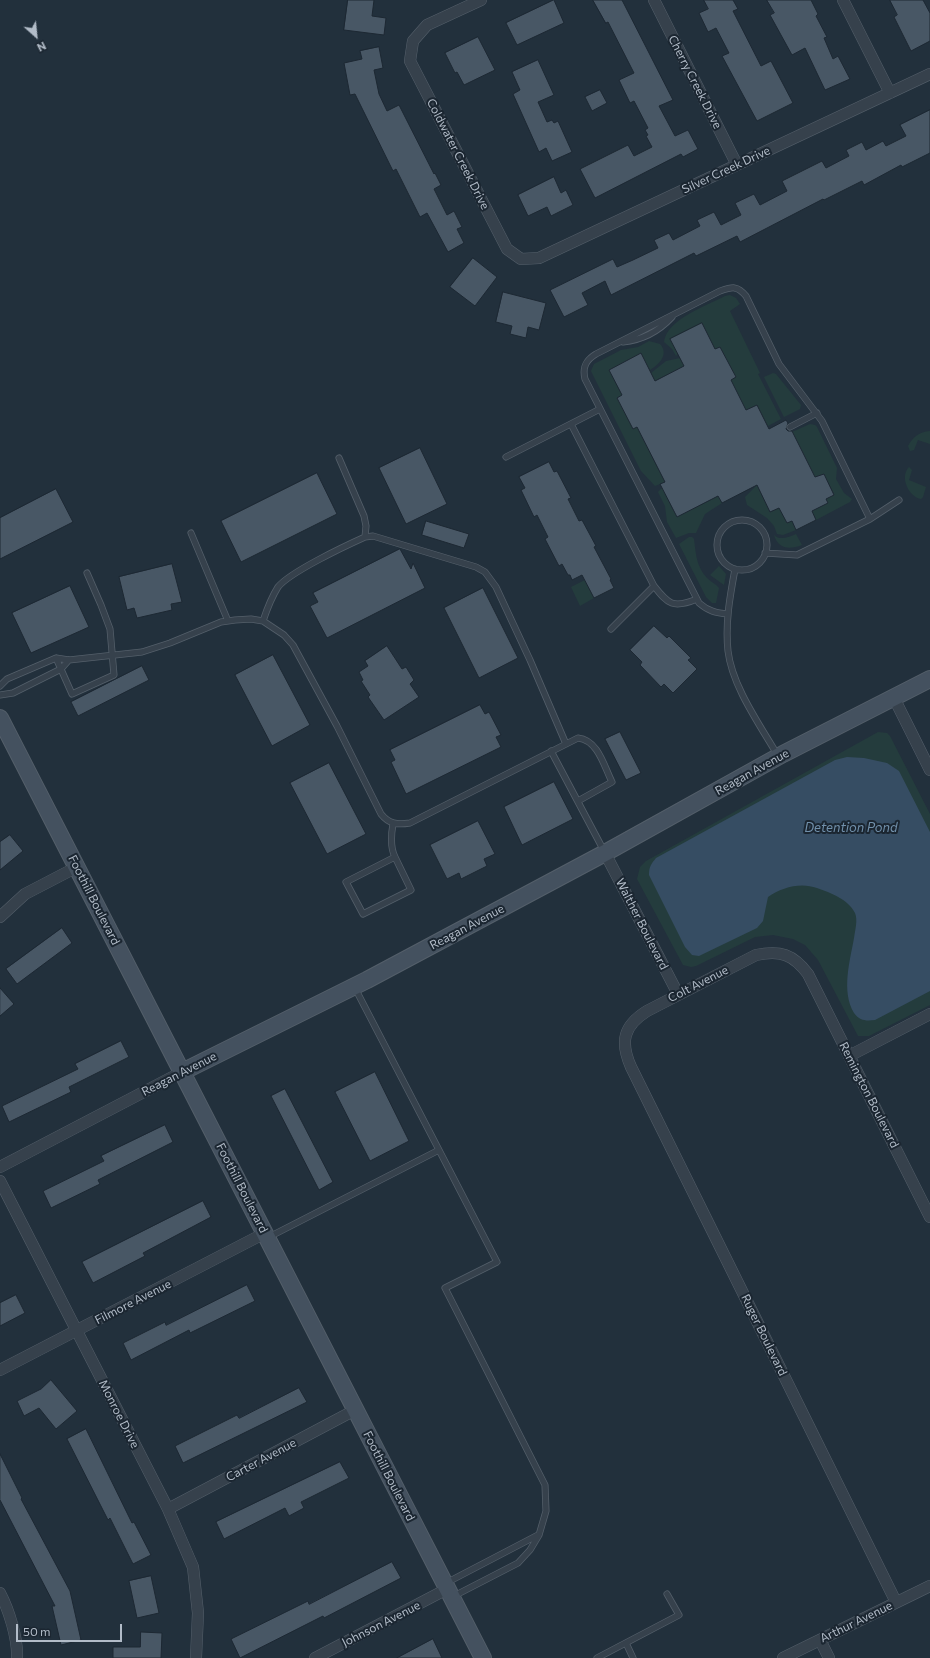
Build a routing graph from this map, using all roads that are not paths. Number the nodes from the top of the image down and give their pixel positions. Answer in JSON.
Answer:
{"nodes":[{"id":1,"x":481,"y":0,"type":"edge"},
{"id":2,"x":654,"y":0,"type":"edge"},
{"id":3,"x":843,"y":0,"type":"edge"},
{"id":4,"x":930,"y":74,"type":"edge"},
{"id":5,"x":890,"y":93,"type":"junction"},
{"id":6,"x":737,"y":164,"type":"junction"},
{"id":7,"x":521,"y":259,"type":"joint"},
{"id":8,"x":600,"y":409,"type":"junction"},
{"id":9,"x":817,"y":413,"type":"junction"},
{"id":10,"x":572,"y":424,"type":"junction"},
{"id":11,"x":790,"y":427,"type":"dead end"},
{"id":12,"x":506,"y":457,"type":"dead end"},
{"id":13,"x":339,"y":458,"type":"dead end"},
{"id":14,"x":899,"y":500,"type":"dead end"},
{"id":15,"x":870,"y":520,"type":"junction"},
{"id":16,"x":191,"y":533,"type":"dead end"},
{"id":17,"x":365,"y":537,"type":"junction"},
{"id":18,"x":765,"y":553,"type":"junction"},
{"id":19,"x":736,"y":569,"type":"junction"},
{"id":20,"x":87,"y":573,"type":"dead end"},
{"id":21,"x":654,"y":586,"type":"junction"},
{"id":22,"x":697,"y":599,"type":"junction"},
{"id":23,"x":728,"y":614,"type":"junction"},
{"id":24,"x":228,"y":621,"type":"junction"},
{"id":25,"x":263,"y":621,"type":"junction"},
{"id":26,"x":611,"y":628,"type":"dead end"},
{"id":27,"x":113,"y":656,"type":"junction"},
{"id":28,"x":56,"y":658,"type":"junction"},
{"id":29,"x":69,"y":660,"type":"junction"},
{"id":30,"x":61,"y":669,"type":"junction"},
{"id":31,"x":930,"y":679,"type":"edge"},
{"id":32,"x":0,"y":686,"type":"edge"},
{"id":33,"x":0,"y":695,"type":"edge"},
{"id":34,"x":894,"y":698,"type":"junction"},
{"id":35,"x":0,"y":718,"type":"edge"},
{"id":36,"x":566,"y":744,"type":"junction"},
{"id":37,"x":551,"y":751,"type":"junction"},
{"id":38,"x":779,"y":757,"type":"junction"},
{"id":39,"x":930,"y":770,"type":"edge"},
{"id":40,"x":578,"y":801,"type":"junction"},
{"id":41,"x":393,"y":824,"type":"junction"},
{"id":42,"x":605,"y":853,"type":"junction"},
{"id":43,"x":395,"y":857,"type":"junction"},
{"id":44,"x":77,"y":867,"type":"junction"},
{"id":45,"x":0,"y":917,"type":"edge"},
{"id":46,"x":808,"y":974,"type":"joint"},
{"id":47,"x":354,"y":986,"type":"junction"},
{"id":48,"x":678,"y":994,"type":"junction"},
{"id":49,"x":930,"y":1014,"type":"edge"},
{"id":50,"x":849,"y":1056,"type":"junction"},
{"id":51,"x":631,"y":1067,"type":"joint"},
{"id":52,"x":182,"y":1072,"type":"junction"},
{"id":53,"x":439,"y":1150,"type":"junction"},
{"id":54,"x":0,"y":1167,"type":"edge"},
{"id":55,"x":0,"y":1181,"type":"edge"},
{"id":56,"x":930,"y":1217,"type":"edge"},
{"id":57,"x":266,"y":1236,"type":"junction"},
{"id":58,"x":76,"y":1331,"type":"junction"},
{"id":59,"x":0,"y":1370,"type":"edge"},
{"id":60,"x":355,"y":1410,"type":"junction"},
{"id":61,"x":168,"y":1509,"type":"junction"},
{"id":62,"x":539,"y":1534,"type":"junction"},
{"id":63,"x":930,"y":1586,"type":"edge"},
{"id":64,"x":448,"y":1590,"type":"junction"},
{"id":65,"x":0,"y":1593,"type":"edge"},
{"id":66,"x":667,"y":1594,"type":"dead end"},
{"id":67,"x":896,"y":1602,"type":"junction"},
{"id":68,"x":820,"y":1640,"type":"junction"},
{"id":69,"x":626,"y":1643,"type":"junction"},
{"id":70,"x":18,"y":1658,"type":"edge"},
{"id":71,"x":196,"y":1658,"type":"edge"},
{"id":72,"x":315,"y":1658,"type":"edge"},
{"id":73,"x":483,"y":1658,"type":"edge"},
{"id":74,"x":597,"y":1658,"type":"edge"},
{"id":75,"x":633,"y":1658,"type":"edge"},
{"id":76,"x":783,"y":1658,"type":"edge"},
{"id":77,"x":829,"y":1658,"type":"edge"}],
"edges":[{"from":1,"to":7,"type":"street","name":"Coldwater Creek Drive"},
{"from":2,"to":6,"type":"street","name":"Cherry Creek Drive"},
{"from":3,"to":5,"type":"street"},
{"from":4,"to":5,"type":"street","name":"Silver Creek Drive"},
{"from":5,"to":6,"type":"street","name":"Silver Creek Drive"},
{"from":6,"to":7,"type":"street","name":"Silver Creek Drive"},
{"from":8,"to":9,"type":"lane"},
{"from":8,"to":10,"type":"lane"},
{"from":8,"to":22,"type":"lane"},
{"from":9,"to":11,"type":"lane"},
{"from":9,"to":15,"type":"lane"},
{"from":10,"to":12,"type":"lane"},
{"from":10,"to":21,"type":"lane"},
{"from":13,"to":17,"type":"lane"},
{"from":14,"to":15,"type":"lane"},
{"from":15,"to":18,"type":"lane"},
{"from":16,"to":24,"type":"lane"},
{"from":17,"to":25,"type":"lane"},
{"from":17,"to":36,"type":"lane"},
{"from":18,"to":19,"type":"lane"},
{"from":18,"to":19,"type":"lane"},
{"from":19,"to":23,"type":"lane"},
{"from":20,"to":27,"type":"lane"},
{"from":21,"to":22,"type":"lane"},
{"from":21,"to":26,"type":"lane"},
{"from":22,"to":23,"type":"lane"},
{"from":23,"to":38,"type":"lane"},
{"from":24,"to":25,"type":"lane"},
{"from":24,"to":27,"type":"lane"},
{"from":25,"to":41,"type":"lane"},
{"from":27,"to":29,"type":"lane"},
{"from":27,"to":30,"type":"lane"},
{"from":28,"to":29,"type":"lane"},
{"from":28,"to":30,"type":"lane"},
{"from":28,"to":32,"type":"lane"},
{"from":29,"to":30,"type":"lane"},
{"from":30,"to":33,"type":"lane"},
{"from":31,"to":34,"type":"main road","name":"Reagan Avenue"},
{"from":34,"to":38,"type":"main road","name":"Reagan Avenue"},
{"from":34,"to":39,"type":"street"},
{"from":35,"to":44,"type":"main road","name":"Foothill Boulevard"},
{"from":36,"to":37,"type":"lane"},
{"from":36,"to":40,"type":"lane"},
{"from":37,"to":40,"type":"lane"},
{"from":37,"to":41,"type":"lane"},
{"from":38,"to":42,"type":"main road","name":"Reagan Avenue"},
{"from":40,"to":42,"type":"lane"},
{"from":41,"to":43,"type":"lane"},
{"from":42,"to":47,"type":"main road","name":"Reagan Avenue"},
{"from":42,"to":48,"type":"street","name":"Walther Boulevard"},
{"from":43,"to":43,"type":"lane"},
{"from":44,"to":45,"type":"street"},
{"from":44,"to":52,"type":"main road","name":"Foothill Boulevard"},
{"from":46,"to":48,"type":"street","name":"Colt Avenue"},
{"from":46,"to":50,"type":"street","name":"Remington Boulevard"},
{"from":47,"to":52,"type":"main road","name":"Reagan Avenue"},
{"from":47,"to":53,"type":"lane"},
{"from":48,"to":51,"type":"street","name":"Colt Avenue"},
{"from":49,"to":50,"type":"street"},
{"from":50,"to":56,"type":"street","name":"Remington Boulevard"},
{"from":51,"to":67,"type":"street","name":"Ruger Boulevard"},
{"from":52,"to":54,"type":"street","name":"Reagan Avenue"},
{"from":52,"to":57,"type":"main road","name":"Foothill Boulevard"},
{"from":53,"to":57,"type":"lane"},
{"from":53,"to":62,"type":"lane"},
{"from":55,"to":58,"type":"street","name":"Monroe Drive"},
{"from":57,"to":58,"type":"street","name":"Filmore Avenue"},
{"from":57,"to":60,"type":"main road","name":"Foothill Boulevard"},
{"from":58,"to":59,"type":"street","name":"Filmore Avenue"},
{"from":58,"to":61,"type":"street","name":"Monroe Drive"},
{"from":60,"to":61,"type":"street","name":"Carter Avenue"},
{"from":60,"to":64,"type":"main road","name":"Foothill Boulevard"},
{"from":61,"to":71,"type":"street","name":"Monroe Drive"},
{"from":62,"to":64,"type":"lane"},
{"from":62,"to":64,"type":"lane"},
{"from":63,"to":67,"type":"street","name":"Arthur Avenue"},
{"from":64,"to":72,"type":"street","name":"Johnson Avenue"},
{"from":64,"to":73,"type":"main road","name":"Foothill Boulevard"},
{"from":65,"to":70,"type":"street"},
{"from":66,"to":69,"type":"lane"},
{"from":67,"to":68,"type":"street","name":"Arthur Avenue"},
{"from":68,"to":76,"type":"street","name":"Arthur Avenue"},
{"from":68,"to":77,"type":"street"},
{"from":69,"to":74,"type":"lane"},
{"from":69,"to":75,"type":"lane"}]}
